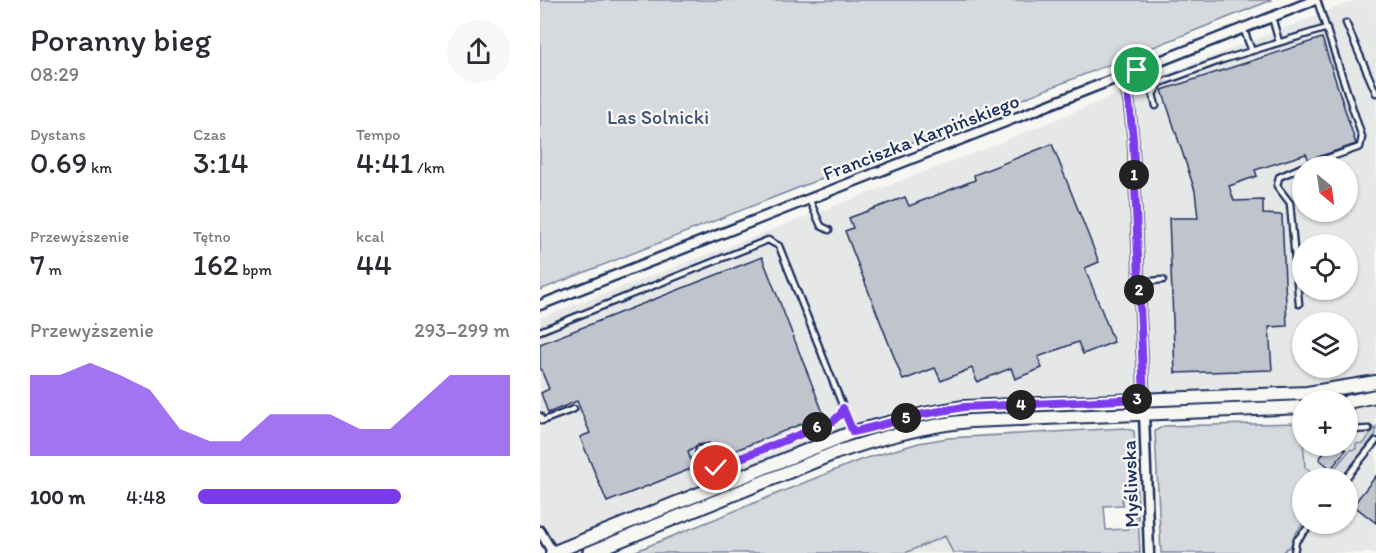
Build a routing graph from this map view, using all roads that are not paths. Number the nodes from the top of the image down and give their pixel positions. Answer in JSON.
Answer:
{"nodes":[{"id":1,"x":1316,"y":0,"type":"edge"},
{"id":2,"x":1272,"y":17,"type":"junction"},
{"id":3,"x":1346,"y":23,"type":"dead end"},
{"id":4,"x":1243,"y":28,"type":"junction"},
{"id":5,"x":1327,"y":28,"type":"junction"},
{"id":6,"x":1279,"y":42,"type":"junction"},
{"id":7,"x":1252,"y":51,"type":"junction"},
{"id":8,"x":1123,"y":75,"type":"junction"},
{"id":9,"x":1376,"y":93,"type":"edge"},
{"id":10,"x":1156,"y":106,"type":"dead end"},
{"id":11,"x":1339,"y":156,"type":"edge"},
{"id":12,"x":1292,"y":172,"type":"edge"},
{"id":13,"x":809,"y":199,"type":"junction"},
{"id":14,"x":829,"y":230,"type":"dead end"},
{"id":15,"x":1163,"y":280,"type":"dead end"},
{"id":16,"x":1139,"y":282,"type":"junction"},
{"id":17,"x":1299,"y":304,"type":"dead end"},
{"id":18,"x":540,"y":305,"type":"edge"},
{"id":19,"x":540,"y":331,"type":"edge"},
{"id":20,"x":1376,"y":382,"type":"edge"},
{"id":21,"x":1376,"y":396,"type":"edge"},
{"id":22,"x":1144,"y":399,"type":"junction"},
{"id":23,"x":1358,"y":399,"type":"edge"},
{"id":24,"x":1292,"y":407,"type":"edge"},
{"id":25,"x":843,"y":408,"type":"junction"},
{"id":26,"x":574,"y":409,"type":"dead end"},
{"id":27,"x":1144,"y":413,"type":"junction"},
{"id":28,"x":540,"y":416,"type":"edge"},
{"id":29,"x":1369,"y":429,"type":"dead end"},
{"id":30,"x":1358,"y":430,"type":"edge"},
{"id":31,"x":853,"y":432,"type":"junction"},
{"id":32,"x":1376,"y":441,"type":"edge"},
{"id":33,"x":699,"y":449,"type":"dead end"},
{"id":34,"x":716,"y":468,"type":"dead end"},
{"id":35,"x":1354,"y":468,"type":"edge"},
{"id":36,"x":706,"y":490,"type":"junction"},
{"id":37,"x":540,"y":531,"type":"edge"},
{"id":38,"x":1303,"y":534,"type":"edge"},
{"id":39,"x":552,"y":553,"type":"edge"},
{"id":40,"x":589,"y":553,"type":"edge"},
{"id":41,"x":1149,"y":553,"type":"edge"},
{"id":42,"x":1294,"y":553,"type":"edge"}],
"edges":[{"from":1,"to":2,"type":"street","name":"Franciszka Karpińskiego"},
{"from":1,"to":5,"type":"lane"},
{"from":2,"to":4,"type":"street","name":"Franciszka Karpińskiego"},
{"from":2,"to":6,"type":"lane"},
{"from":3,"to":9,"type":"lane"},
{"from":4,"to":7,"type":"lane"},
{"from":4,"to":8,"type":"street","name":"Franciszka Karpińskiego"},
{"from":5,"to":6,"type":"lane"},
{"from":5,"to":11,"type":"lane"},
{"from":6,"to":7,"type":"lane"},
{"from":7,"to":10,"type":"lane"},
{"from":8,"to":13,"type":"street","name":"Franciszka Karpińskiego"},
{"from":8,"to":16,"type":"street"},
{"from":12,"to":17,"type":"lane"},
{"from":13,"to":14,"type":"lane"},
{"from":13,"to":18,"type":"street","name":"Franciszka Karpińskiego"},
{"from":15,"to":16,"type":"lane"},
{"from":16,"to":22,"type":"street"},
{"from":19,"to":25,"type":"lane"},
{"from":20,"to":22,"type":"main road"},
{"from":21,"to":23,"type":"main road"},
{"from":22,"to":27,"type":"main road"},
{"from":22,"to":31,"type":"main road"},
{"from":24,"to":27,"type":"main road"},
{"from":25,"to":31,"type":"lane"},
{"from":25,"to":34,"type":"lane"},
{"from":26,"to":28,"type":"lane"},
{"from":27,"to":40,"type":"main road"},
{"from":27,"to":41,"type":"street","name":"Myśliwska"},
{"from":29,"to":30,"type":"lane"},
{"from":31,"to":36,"type":"main road"},
{"from":32,"to":35,"type":"lane"},
{"from":33,"to":36,"type":"lane"},
{"from":36,"to":39,"type":"main road"},
{"from":37,"to":39,"type":"street"},
{"from":38,"to":42,"type":"lane"}]}
